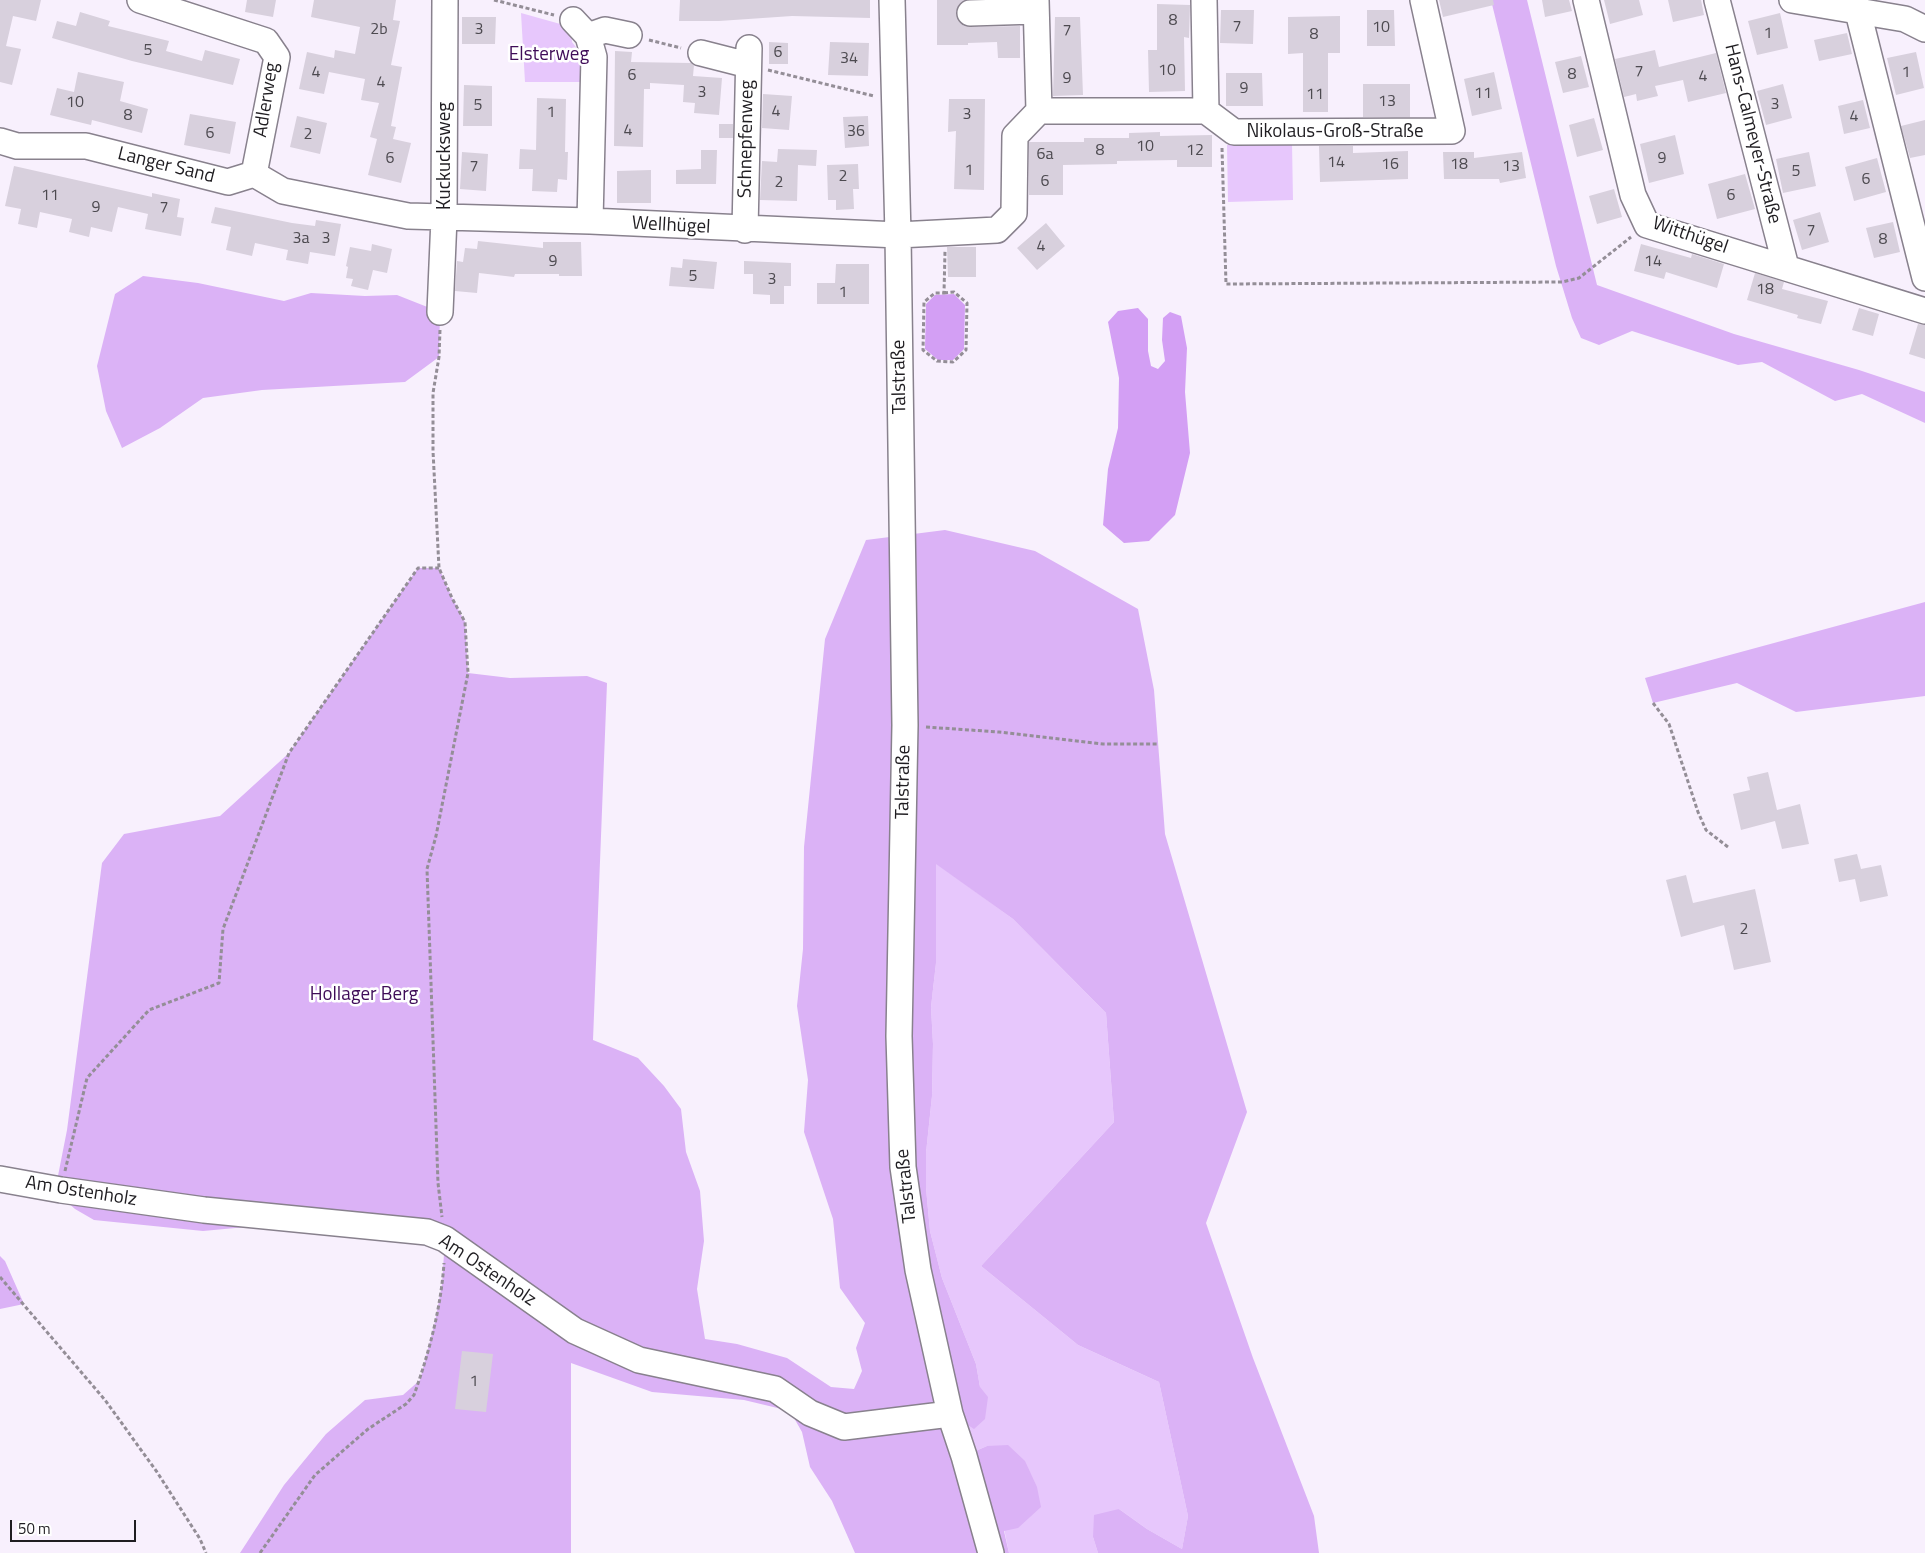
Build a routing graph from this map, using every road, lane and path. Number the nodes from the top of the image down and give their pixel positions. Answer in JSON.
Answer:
{"nodes":[{"id":1,"x":140,"y":0,"type":"edge"},
{"id":2,"x":445,"y":0,"type":"edge"},
{"id":3,"x":494,"y":0,"type":"edge"},
{"id":4,"x":892,"y":0,"type":"edge"},
{"id":5,"x":1204,"y":0,"type":"edge"},
{"id":6,"x":1423,"y":0,"type":"edge"},
{"id":7,"x":1586,"y":0,"type":"edge"},
{"id":8,"x":1717,"y":0,"type":"edge"},
{"id":9,"x":1792,"y":0,"type":"edge"},
{"id":10,"x":1036,"y":6,"type":"edge"},
{"id":11,"x":1858,"y":12,"type":"junction"},
{"id":12,"x":970,"y":13,"type":"dead end"},
{"id":13,"x":580,"y":28,"type":"junction"},
{"id":14,"x":1925,"y":29,"type":"edge"},
{"id":15,"x":629,"y":36,"type":"joint"},
{"id":16,"x":701,"y":53,"type":"joint"},
{"id":17,"x":748,"y":56,"type":"junction"},
{"id":18,"x":894,"y":96,"type":"junction"},
{"id":19,"x":1038,"y":112,"type":"junction"},
{"id":20,"x":1213,"y":116,"type":"junction"},
{"id":21,"x":0,"y":141,"type":"edge"},
{"id":22,"x":254,"y":174,"type":"junction"},
{"id":23,"x":444,"y":218,"type":"junction"},
{"id":24,"x":590,"y":221,"type":"junction"},
{"id":25,"x":1647,"y":225,"type":"junction"},
{"id":26,"x":745,"y":230,"type":"junction"},
{"id":27,"x":946,"y":233,"type":"junction"},
{"id":28,"x":898,"y":235,"type":"junction"},
{"id":29,"x":1786,"y":268,"type":"junction"},
{"id":30,"x":1925,"y":278,"type":"edge"},
{"id":31,"x":944,"y":293,"type":"junction"},
{"id":32,"x":1925,"y":311,"type":"edge"},
{"id":33,"x":440,"y":312,"type":"joint"},
{"id":34,"x":439,"y":568,"type":"junction"},
{"id":35,"x":1653,"y":703,"type":"dead end"},
{"id":36,"x":905,"y":725,"type":"junction"},
{"id":37,"x":1159,"y":744,"type":"dead end"},
{"id":38,"x":1728,"y":847,"type":"dead end"},
{"id":39,"x":0,"y":1179,"type":"edge"},
{"id":40,"x":61,"y":1190,"type":"junction"},
{"id":41,"x":445,"y":1239,"type":"junction"},
{"id":42,"x":0,"y":1277,"type":"edge"},
{"id":43,"x":950,"y":1414,"type":"junction"},
{"id":44,"x":206,"y":1553,"type":"edge"},
{"id":45,"x":260,"y":1553,"type":"edge"},
{"id":46,"x":990,"y":1553,"type":"edge"}],
"edges":[{"from":1,"to":22,"type":"street","name":"Adlerweg"},
{"from":2,"to":23,"type":"street","name":"Kuckucksweg"},
{"from":3,"to":13,"type":"path"},
{"from":4,"to":18,"type":"street","name":"Talstraße"},
{"from":5,"to":20,"type":"street"},
{"from":6,"to":20,"type":"street","name":"Nikolaus-Groß-Straße"},
{"from":7,"to":25,"type":"street","name":"Witthügel"},
{"from":8,"to":29,"type":"street","name":"Hans-Calmeyer-Straße"},
{"from":9,"to":11,"type":"street"},
{"from":10,"to":12,"type":"street"},
{"from":10,"to":19,"type":"street"},
{"from":11,"to":14,"type":"street"},
{"from":11,"to":30,"type":"street"},
{"from":13,"to":15,"type":"street"},
{"from":13,"to":24,"type":"street"},
{"from":15,"to":16,"type":"path"},
{"from":16,"to":17,"type":"street"},
{"from":17,"to":18,"type":"path"},
{"from":17,"to":26,"type":"street","name":"Schnepfenweg"},
{"from":18,"to":28,"type":"street","name":"Talstraße"},
{"from":19,"to":20,"type":"street","name":"Nikolaus-Groß-Straße"},
{"from":19,"to":27,"type":"street"},
{"from":20,"to":25,"type":"path"},
{"from":21,"to":22,"type":"street","name":"Langer Sand"},
{"from":22,"to":23,"type":"street"},
{"from":23,"to":24,"type":"street","name":"Wellhügel"},
{"from":23,"to":33,"type":"street","name":"Kuckucksweg"},
{"from":24,"to":26,"type":"street","name":"Wellhügel"},
{"from":25,"to":29,"type":"street","name":"Witthügel"},
{"from":26,"to":28,"type":"street","name":"Wellhügel"},
{"from":27,"to":28,"type":"street"},
{"from":27,"to":31,"type":"path"},
{"from":28,"to":36,"type":"street","name":"Talstraße"},
{"from":29,"to":32,"type":"street","name":"Witthügel"},
{"from":31,"to":31,"type":"path"},
{"from":33,"to":34,"type":"path"},
{"from":34,"to":40,"type":"path"},
{"from":34,"to":41,"type":"path"},
{"from":35,"to":38,"type":"path"},
{"from":36,"to":37,"type":"path"},
{"from":36,"to":43,"type":"street","name":"Talstraße"},
{"from":39,"to":40,"type":"street","name":"Am Ostenholz"},
{"from":40,"to":41,"type":"street","name":"Am Ostenholz"},
{"from":41,"to":43,"type":"street","name":"Am Ostenholz"},
{"from":41,"to":45,"type":"path"},
{"from":42,"to":44,"type":"path"},
{"from":43,"to":46,"type":"street","name":"Talstraße"}]}
